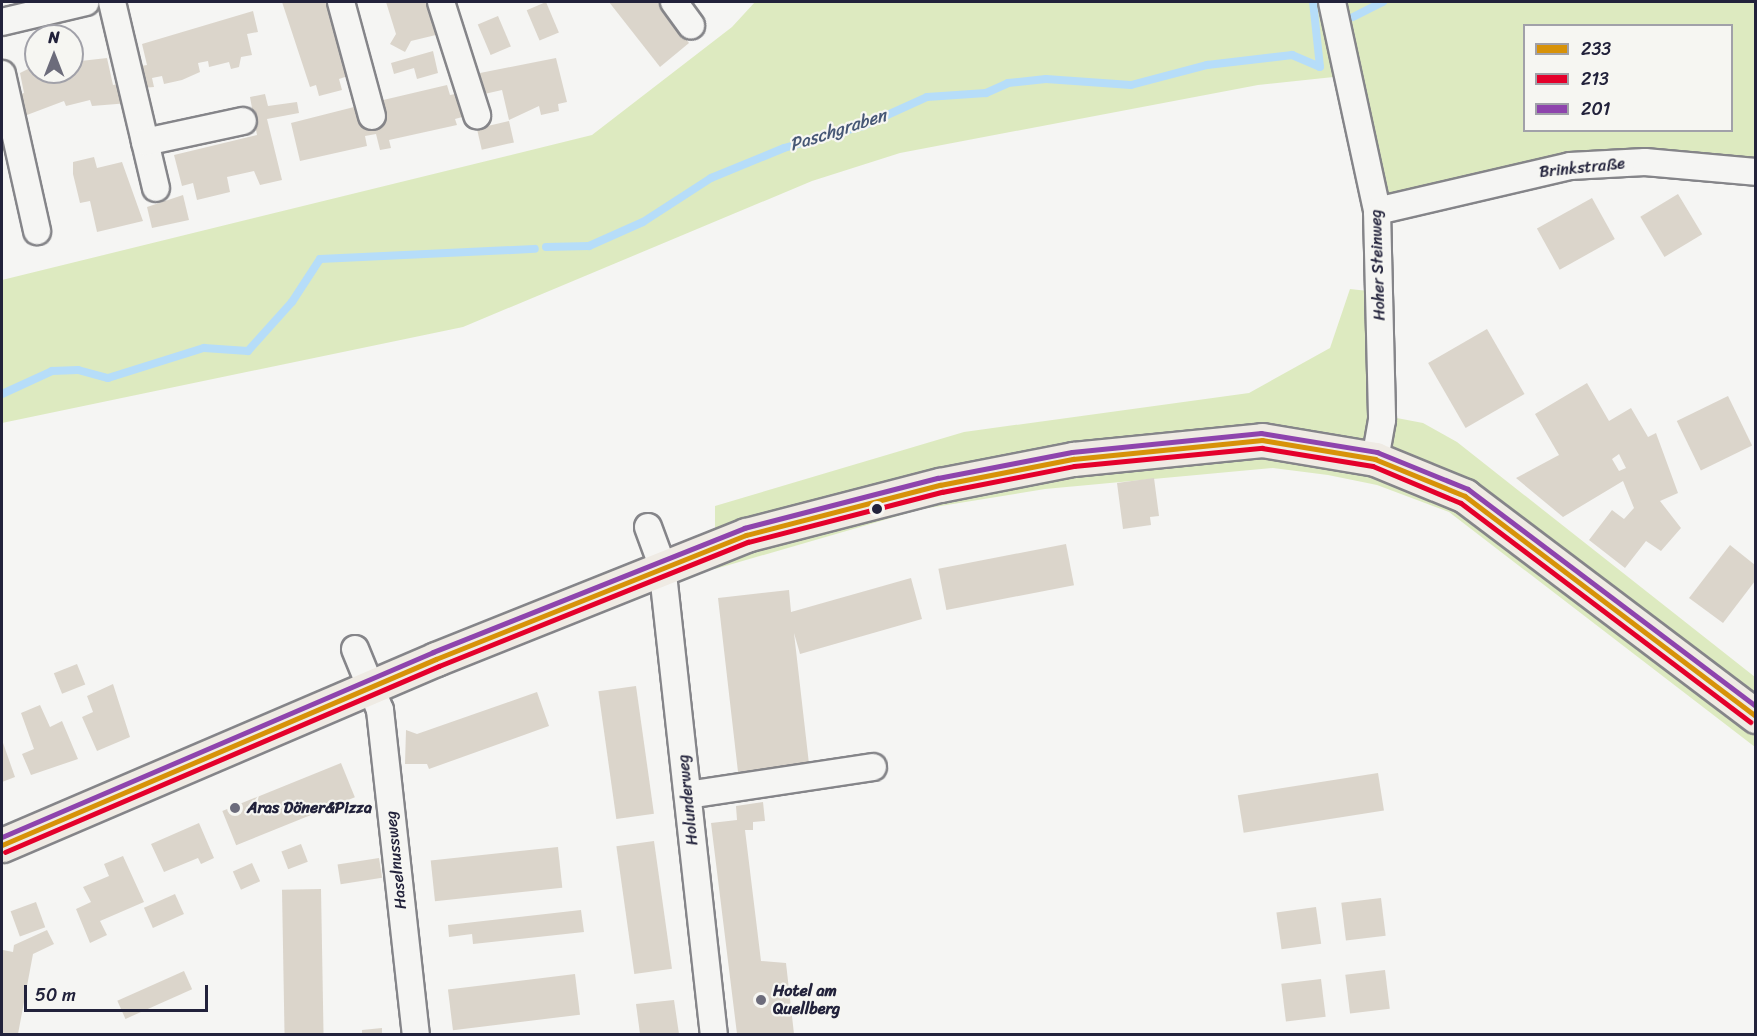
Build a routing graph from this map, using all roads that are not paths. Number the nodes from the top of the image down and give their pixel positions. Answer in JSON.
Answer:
{"nodes":[{"id":1,"x":86,"y":2,"type":"edge"},
{"id":2,"x":112,"y":2,"type":"edge"},
{"id":3,"x":341,"y":2,"type":"edge"},
{"id":4,"x":441,"y":2,"type":"edge"},
{"id":5,"x":674,"y":2,"type":"edge"},
{"id":6,"x":1332,"y":2,"type":"edge"},
{"id":7,"x":2,"y":22,"type":"edge"},
{"id":8,"x":691,"y":26,"type":"dead end"},
{"id":9,"x":2,"y":75,"type":"edge"},
{"id":10,"x":477,"y":115,"type":"dead end"},
{"id":11,"x":372,"y":116,"type":"dead end"},
{"id":12,"x":243,"y":121,"type":"dead end"},
{"id":13,"x":145,"y":142,"type":"junction"},
{"id":14,"x":1755,"y":172,"type":"edge"},
{"id":15,"x":156,"y":188,"type":"dead end"},
{"id":16,"x":1377,"y":211,"type":"junction"},
{"id":17,"x":37,"y":231,"type":"dead end"},
{"id":18,"x":1375,"y":459,"type":"junction"},
{"id":19,"x":648,"y":527,"type":"dead end"},
{"id":20,"x":662,"y":565,"type":"junction"},
{"id":21,"x":355,"y":649,"type":"dead end"},
{"id":22,"x":370,"y":687,"type":"junction"},
{"id":23,"x":1755,"y":716,"type":"edge"},
{"id":24,"x":873,"y":767,"type":"dead end"},
{"id":25,"x":688,"y":795,"type":"junction"},
{"id":26,"x":2,"y":845,"type":"edge"},
{"id":27,"x":416,"y":1035,"type":"edge"},
{"id":28,"x":714,"y":1035,"type":"edge"}],
"edges":[{"from":1,"to":7,"type":"street"},
{"from":2,"to":13,"type":"street"},
{"from":3,"to":11,"type":"street"},
{"from":4,"to":10,"type":"street"},
{"from":5,"to":8,"type":"street"},
{"from":6,"to":16,"type":"street","name":"Hoher Steinweg"},
{"from":9,"to":17,"type":"street"},
{"from":12,"to":13,"type":"street"},
{"from":13,"to":15,"type":"street"},
{"from":14,"to":16,"type":"street","name":"Brinkstraße"},
{"from":16,"to":18,"type":"street","name":"Hoher Steinweg"},
{"from":18,"to":20,"type":"main road"},
{"from":18,"to":23,"type":"main road"},
{"from":19,"to":20,"type":"street","name":"Holunderweg"},
{"from":20,"to":22,"type":"main road"},
{"from":20,"to":25,"type":"street","name":"Holunderweg"},
{"from":21,"to":22,"type":"street","name":"Haselnussweg"},
{"from":22,"to":26,"type":"main road"},
{"from":22,"to":27,"type":"street","name":"Haselnussweg"},
{"from":24,"to":25,"type":"street"},
{"from":25,"to":28,"type":"street","name":"Holunderweg"}]}
